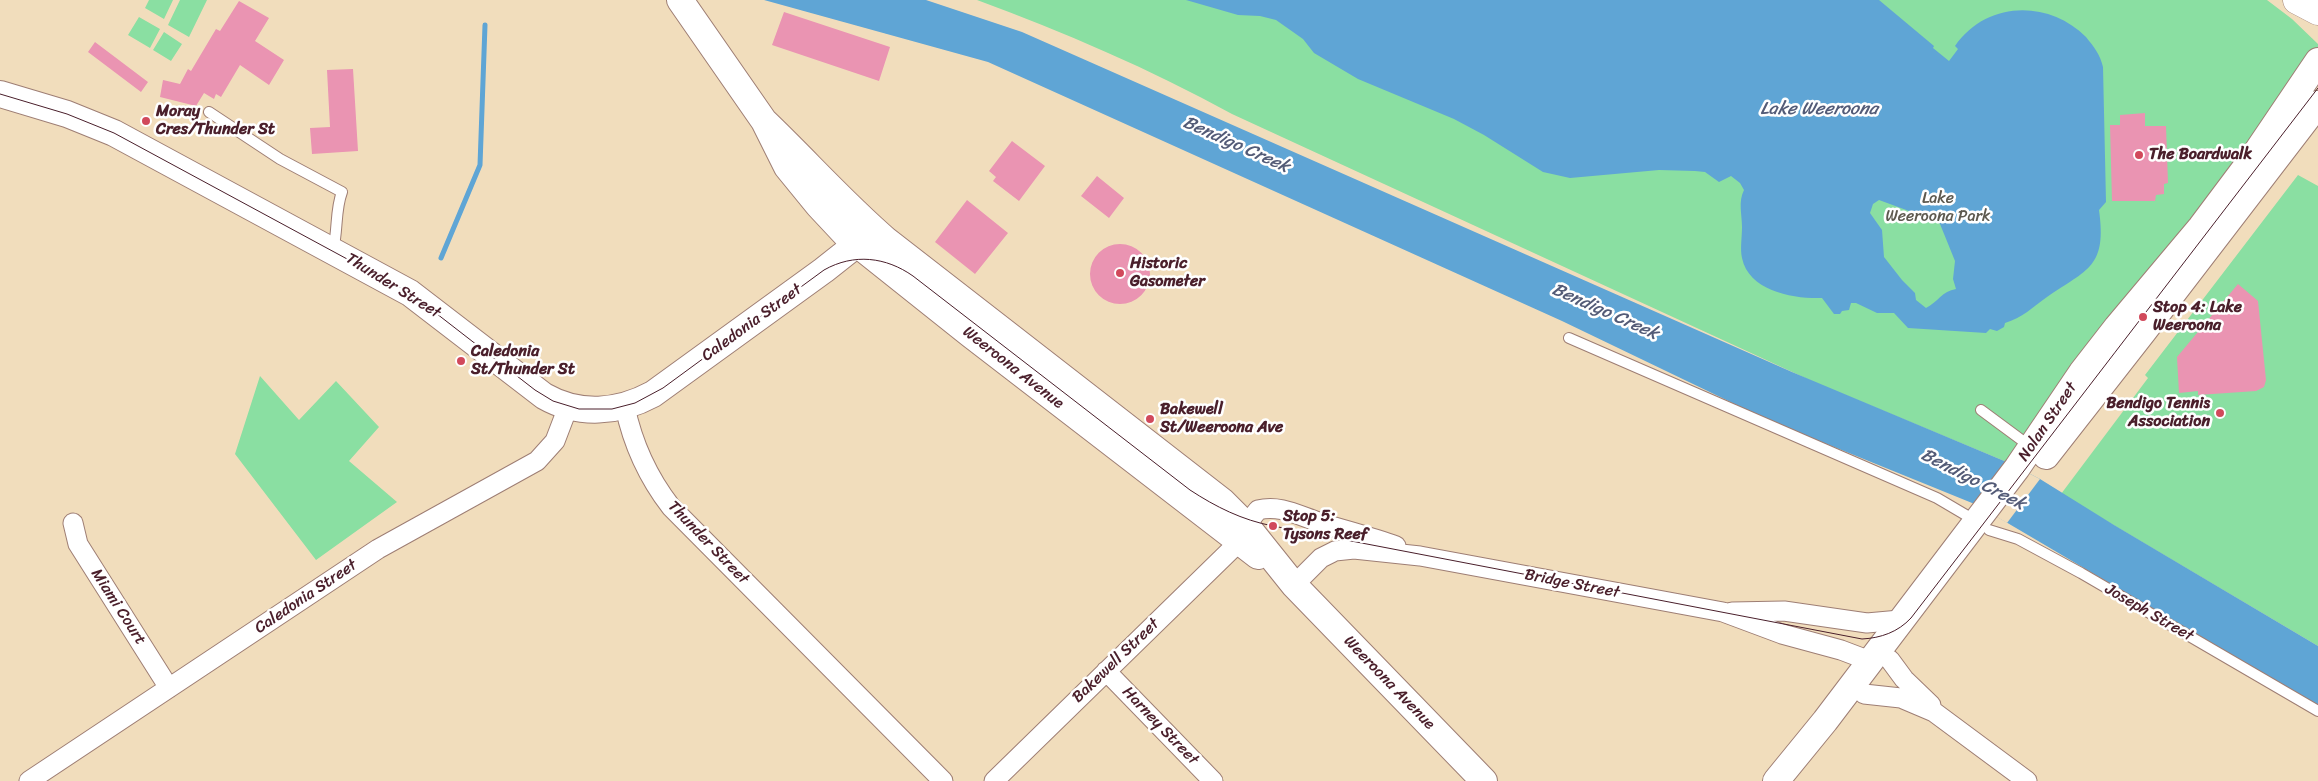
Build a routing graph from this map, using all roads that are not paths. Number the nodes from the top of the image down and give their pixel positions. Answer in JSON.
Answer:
{"nodes":[{"id":1,"x":680,"y":0,"type":"edge"},
{"id":2,"x":2297,"y":0,"type":"edge"},
{"id":3,"x":2318,"y":11,"type":"edge"},
{"id":4,"x":2318,"y":61,"type":"edge"},
{"id":5,"x":0,"y":94,"type":"edge"},
{"id":6,"x":2318,"y":104,"type":"edge"},
{"id":7,"x":209,"y":112,"type":"dead end"},
{"id":8,"x":863,"y":236,"type":"junction"},
{"id":9,"x":333,"y":250,"type":"junction"},
{"id":10,"x":1569,"y":338,"type":"dead end"},
{"id":11,"x":568,"y":406,"type":"junction"},
{"id":12,"x":625,"y":407,"type":"junction"},
{"id":13,"x":1981,"y":410,"type":"dead end"},
{"id":14,"x":2031,"y":462,"type":"junction"},
{"id":15,"x":1987,"y":520,"type":"junction"},
{"id":16,"x":73,"y":523,"type":"dead end"},
{"id":17,"x":1242,"y":533,"type":"junction"},
{"id":18,"x":1420,"y":556,"type":"junction"},
{"id":19,"x":1294,"y":584,"type":"junction"},
{"id":20,"x":1723,"y":612,"type":"junction"},
{"id":21,"x":1900,"y":620,"type":"junction"},
{"id":22,"x":1881,"y":663,"type":"junction"},
{"id":23,"x":1106,"y":671,"type":"junction"},
{"id":24,"x":169,"y":688,"type":"junction"},
{"id":25,"x":1864,"y":694,"type":"junction"},
{"id":26,"x":2318,"y":712,"type":"edge"},
{"id":27,"x":1949,"y":722,"type":"junction"},
{"id":28,"x":29,"y":781,"type":"edge"},
{"id":29,"x":943,"y":781,"type":"edge"},
{"id":30,"x":994,"y":781,"type":"edge"},
{"id":31,"x":1214,"y":781,"type":"edge"},
{"id":32,"x":1484,"y":781,"type":"edge"},
{"id":33,"x":1776,"y":781,"type":"edge"},
{"id":34,"x":1794,"y":781,"type":"edge"},
{"id":35,"x":2027,"y":781,"type":"edge"}],
"edges":[{"from":1,"to":8,"type":"street","name":"Weeroona Avenue"},
{"from":2,"to":3,"type":"highway"},
{"from":4,"to":14,"type":"street","name":"Nolan Street"},
{"from":5,"to":9,"type":"street","name":"Thunder Street"},
{"from":6,"to":14,"type":"street","name":"Nolan Street"},
{"from":7,"to":9,"type":"lane"},
{"from":8,"to":12,"type":"street","name":"Caledonia Street"},
{"from":8,"to":17,"type":"street","name":"Weeroona Avenue"},
{"from":9,"to":11,"type":"street","name":"Thunder Street"},
{"from":10,"to":15,"type":"lane","name":"Joseph Street"},
{"from":11,"to":12,"type":"street","name":"Thunder Street"},
{"from":11,"to":24,"type":"street","name":"Caledonia Street"},
{"from":12,"to":29,"type":"street","name":"Thunder Street"},
{"from":13,"to":14,"type":"lane"},
{"from":14,"to":15,"type":"street","name":"Nolan Street"},
{"from":15,"to":21,"type":"street","name":"Nolan Street"},
{"from":15,"to":22,"type":"street","name":"Nolan Street"},
{"from":15,"to":26,"type":"lane","name":"Joseph Street"},
{"from":16,"to":24,"type":"street","name":"Miami Court"},
{"from":17,"to":18,"type":"street","name":"Bridge Street"},
{"from":17,"to":19,"type":"street","name":"Weeroona Avenue"},
{"from":17,"to":23,"type":"street","name":"Bakewell Street"},
{"from":18,"to":19,"type":"street","name":"Bridge Street"},
{"from":18,"to":20,"type":"street","name":"Bridge Street"},
{"from":19,"to":32,"type":"street","name":"Weeroona Avenue"},
{"from":20,"to":21,"type":"street","name":"Bridge Street"},
{"from":20,"to":22,"type":"street","name":"Bridge Street"},
{"from":21,"to":22,"type":"street","name":"Nolan Street"},
{"from":22,"to":25,"type":"street","name":"Nolan Street"},
{"from":22,"to":27,"type":"street"},
{"from":22,"to":33,"type":"street","name":"Nolan Street"},
{"from":23,"to":30,"type":"street","name":"Bakewell Street"},
{"from":23,"to":31,"type":"street","name":"Harney Street"},
{"from":24,"to":28,"type":"street","name":"Caledonia Street"},
{"from":25,"to":27,"type":"street"},
{"from":25,"to":34,"type":"street","name":"Nolan Street"},
{"from":27,"to":35,"type":"street"}]}
